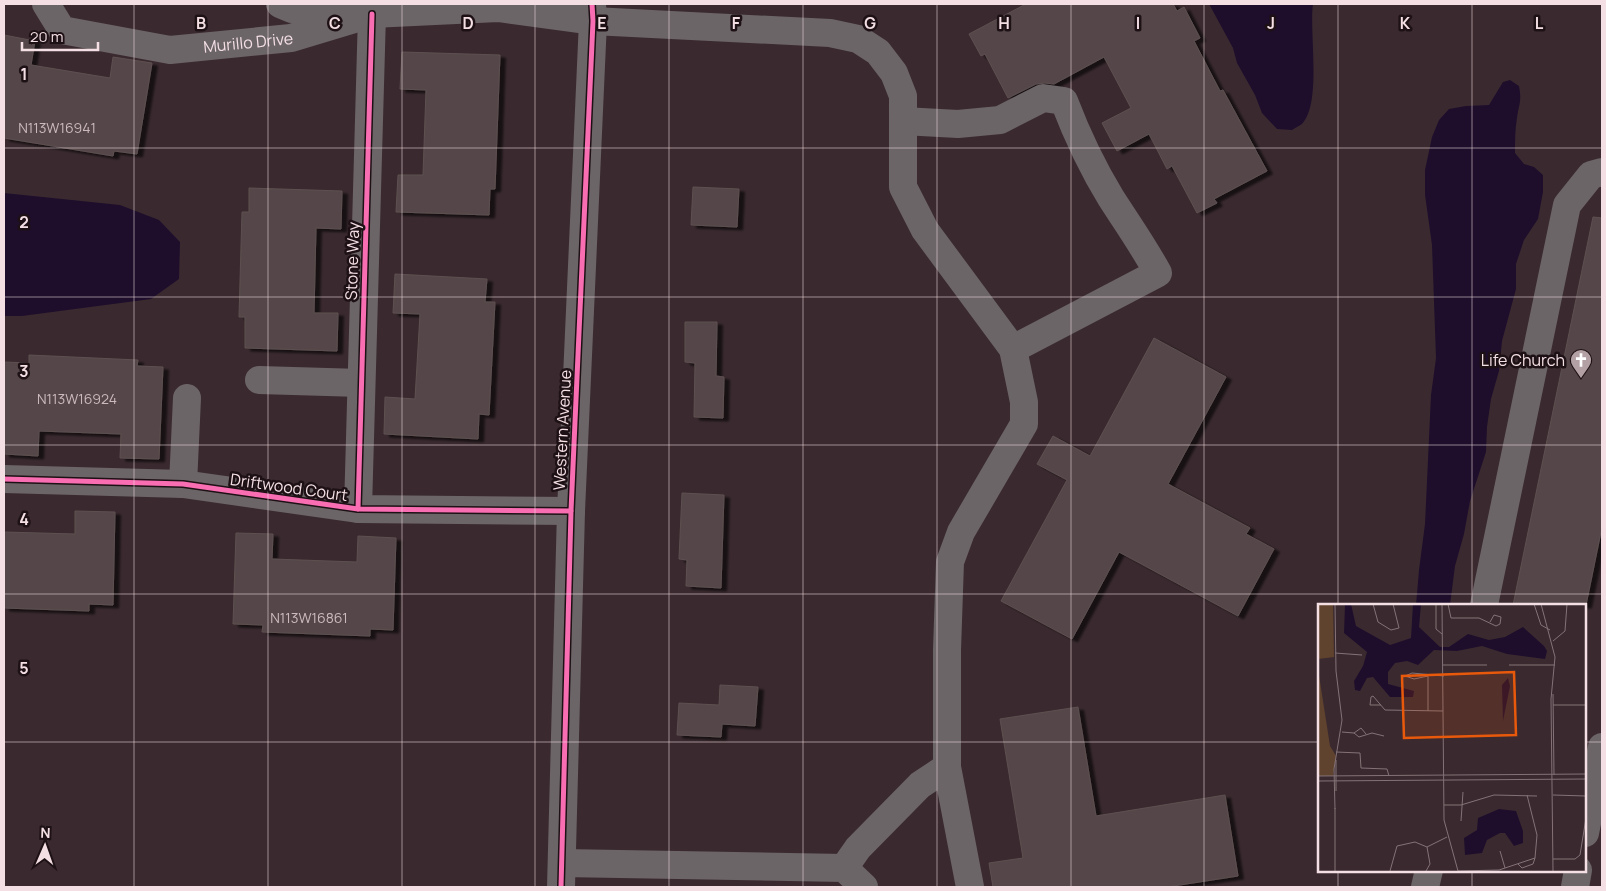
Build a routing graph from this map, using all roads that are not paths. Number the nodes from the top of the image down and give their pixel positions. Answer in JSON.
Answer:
{"nodes":[{"id":1,"x":46,"y":4,"type":"edge"},
{"id":2,"x":280,"y":4,"type":"edge"},
{"id":3,"x":498,"y":6,"type":"edge"},
{"id":4,"x":593,"y":12,"type":"edge"},
{"id":5,"x":372,"y":14,"type":"junction"},
{"id":6,"x":903,"y":121,"type":"junction"},
{"id":7,"x":1602,"y":172,"type":"edge"},
{"id":8,"x":1013,"y":349,"type":"junction"},
{"id":9,"x":259,"y":380,"type":"dead end"},
{"id":10,"x":361,"y":383,"type":"junction"},
{"id":11,"x":187,"y":398,"type":"dead end"},
{"id":12,"x":4,"y":479,"type":"edge"},
{"id":13,"x":183,"y":484,"type":"junction"},
{"id":14,"x":358,"y":509,"type":"junction"},
{"id":15,"x":571,"y":511,"type":"junction"},
{"id":16,"x":1484,"y":604,"type":"edge"},
{"id":17,"x":1601,"y":764,"type":"edge"},
{"id":18,"x":946,"y":767,"type":"junction"},
{"id":19,"x":1586,"y":829,"type":"edge"},
{"id":20,"x":1586,"y":847,"type":"edge"},
{"id":21,"x":1602,"y":847,"type":"edge"},
{"id":22,"x":844,"y":868,"type":"junction"},
{"id":23,"x":1429,"y":871,"type":"edge"},
{"id":24,"x":1578,"y":871,"type":"edge"},
{"id":25,"x":562,"y":875,"type":"edge"},
{"id":26,"x":864,"y":887,"type":"edge"},
{"id":27,"x":970,"y":887,"type":"edge"},
{"id":28,"x":1426,"y":887,"type":"edge"},
{"id":29,"x":1575,"y":887,"type":"edge"}],
"edges":[{"from":1,"to":5,"type":"street","name":"Murillo Drive"},
{"from":2,"to":5,"type":"street","name":"Murillo Drive"},
{"from":3,"to":4,"type":"street","name":"Murillo Drive"},
{"from":3,"to":5,"type":"street","name":"Murillo Drive"},
{"from":4,"to":6,"type":"street","name":"Murillo Drive"},
{"from":4,"to":15,"type":"street","name":"Western Avenue"},
{"from":5,"to":10,"type":"street","name":"Stone Way"},
{"from":6,"to":8,"type":"street","name":"Murillo Drive"},
{"from":6,"to":8,"type":"street"},
{"from":7,"to":16,"type":"street"},
{"from":8,"to":18,"type":"street"},
{"from":9,"to":10,"type":"street"},
{"from":10,"to":14,"type":"street","name":"Stone Way"},
{"from":11,"to":13,"type":"street"},
{"from":12,"to":13,"type":"street","name":"Driftwood Court"},
{"from":13,"to":14,"type":"street","name":"Driftwood Court"},
{"from":14,"to":15,"type":"street","name":"Driftwood Court"},
{"from":15,"to":25,"type":"street","name":"Western Avenue"},
{"from":17,"to":19,"type":"street"},
{"from":18,"to":22,"type":"street"},
{"from":18,"to":27,"type":"street"},
{"from":20,"to":21,"type":"street"},
{"from":22,"to":25,"type":"street"},
{"from":22,"to":26,"type":"street"},
{"from":23,"to":28,"type":"street"},
{"from":24,"to":29,"type":"street"}]}
